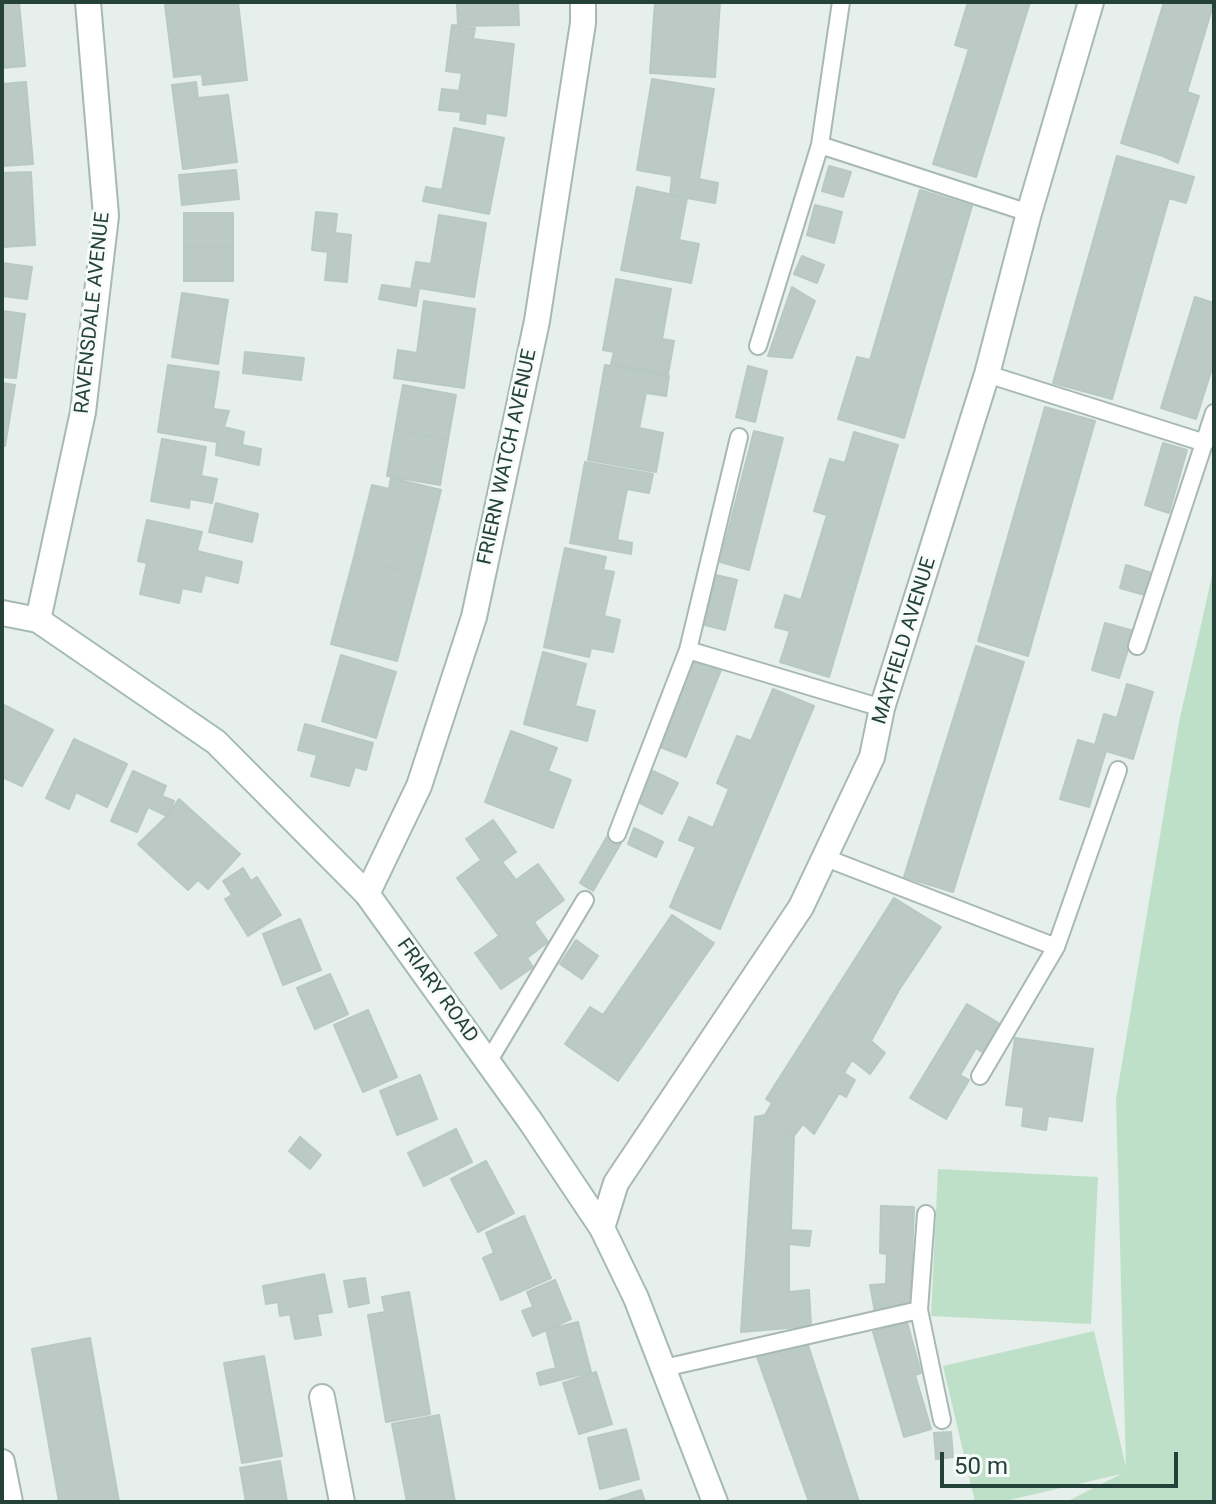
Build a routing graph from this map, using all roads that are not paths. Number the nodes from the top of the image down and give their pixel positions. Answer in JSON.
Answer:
{"nodes":[{"id":1,"x":88,"y":2,"type":"edge"},
{"id":2,"x":583,"y":2,"type":"edge"},
{"id":3,"x":841,"y":2,"type":"edge"},
{"id":4,"x":1091,"y":2,"type":"edge"},
{"id":5,"x":820,"y":145,"type":"junction"},
{"id":6,"x":1029,"y":213,"type":"junction"},
{"id":7,"x":758,"y":346,"type":"dead end"},
{"id":8,"x":987,"y":374,"type":"junction"},
{"id":9,"x":1214,"y":413,"type":"edge"},
{"id":10,"x":739,"y":437,"type":"dead end"},
{"id":11,"x":1205,"y":443,"type":"junction"},
{"id":12,"x":2,"y":613,"type":"edge"},
{"id":13,"x":38,"y":620,"type":"junction"},
{"id":14,"x":1137,"y":646,"type":"dead end"},
{"id":15,"x":688,"y":650,"type":"junction"},
{"id":16,"x":882,"y":708,"type":"junction"},
{"id":17,"x":1118,"y":770,"type":"dead end"},
{"id":18,"x":617,"y":834,"type":"dead end"},
{"id":19,"x":826,"y":858,"type":"junction"},
{"id":20,"x":367,"y":894,"type":"junction"},
{"id":21,"x":585,"y":900,"type":"dead end"},
{"id":22,"x":1056,"y":947,"type":"junction"},
{"id":23,"x":488,"y":1062,"type":"junction"},
{"id":24,"x":980,"y":1076,"type":"dead end"},
{"id":25,"x":926,"y":1214,"type":"dead end"},
{"id":26,"x":602,"y":1228,"type":"junction"},
{"id":27,"x":919,"y":1310,"type":"junction"},
{"id":28,"x":664,"y":1368,"type":"junction"},
{"id":29,"x":322,"y":1397,"type":"dead end"},
{"id":30,"x":942,"y":1420,"type":"dead end"},
{"id":31,"x":2,"y":1462,"type":"edge"},
{"id":32,"x":10,"y":1502,"type":"edge"},
{"id":33,"x":342,"y":1502,"type":"edge"},
{"id":34,"x":715,"y":1502,"type":"edge"}],
"edges":[{"from":1,"to":13,"type":"street","name":"RAVENSDALE AVENUE"},
{"from":2,"to":20,"type":"street","name":"FRIERN WATCH AVENUE"},
{"from":3,"to":5,"type":"lane"},
{"from":4,"to":6,"type":"street","name":"MAYFIELD AVENUE"},
{"from":5,"to":6,"type":"lane"},
{"from":5,"to":7,"type":"lane"},
{"from":6,"to":8,"type":"street","name":"MAYFIELD AVENUE"},
{"from":8,"to":11,"type":"lane"},
{"from":8,"to":16,"type":"street","name":"MAYFIELD AVENUE"},
{"from":9,"to":11,"type":"lane"},
{"from":10,"to":15,"type":"lane"},
{"from":11,"to":14,"type":"lane"},
{"from":12,"to":13,"type":"street","name":"FRIARY ROAD"},
{"from":13,"to":20,"type":"street","name":"FRIARY ROAD"},
{"from":15,"to":16,"type":"lane"},
{"from":15,"to":18,"type":"lane"},
{"from":16,"to":19,"type":"street","name":"MAYFIELD AVENUE"},
{"from":17,"to":22,"type":"lane"},
{"from":19,"to":22,"type":"lane"},
{"from":19,"to":26,"type":"street","name":"MAYFIELD AVENUE"},
{"from":20,"to":23,"type":"street","name":"FRIARY ROAD"},
{"from":21,"to":23,"type":"lane"},
{"from":22,"to":24,"type":"lane"},
{"from":23,"to":26,"type":"street","name":"FRIARY ROAD"},
{"from":25,"to":27,"type":"lane"},
{"from":26,"to":28,"type":"street","name":"FRIARY ROAD"},
{"from":27,"to":28,"type":"lane"},
{"from":27,"to":30,"type":"lane"},
{"from":28,"to":34,"type":"street","name":"FRIARY ROAD"},
{"from":29,"to":33,"type":"street"},
{"from":31,"to":32,"type":"street"}]}
